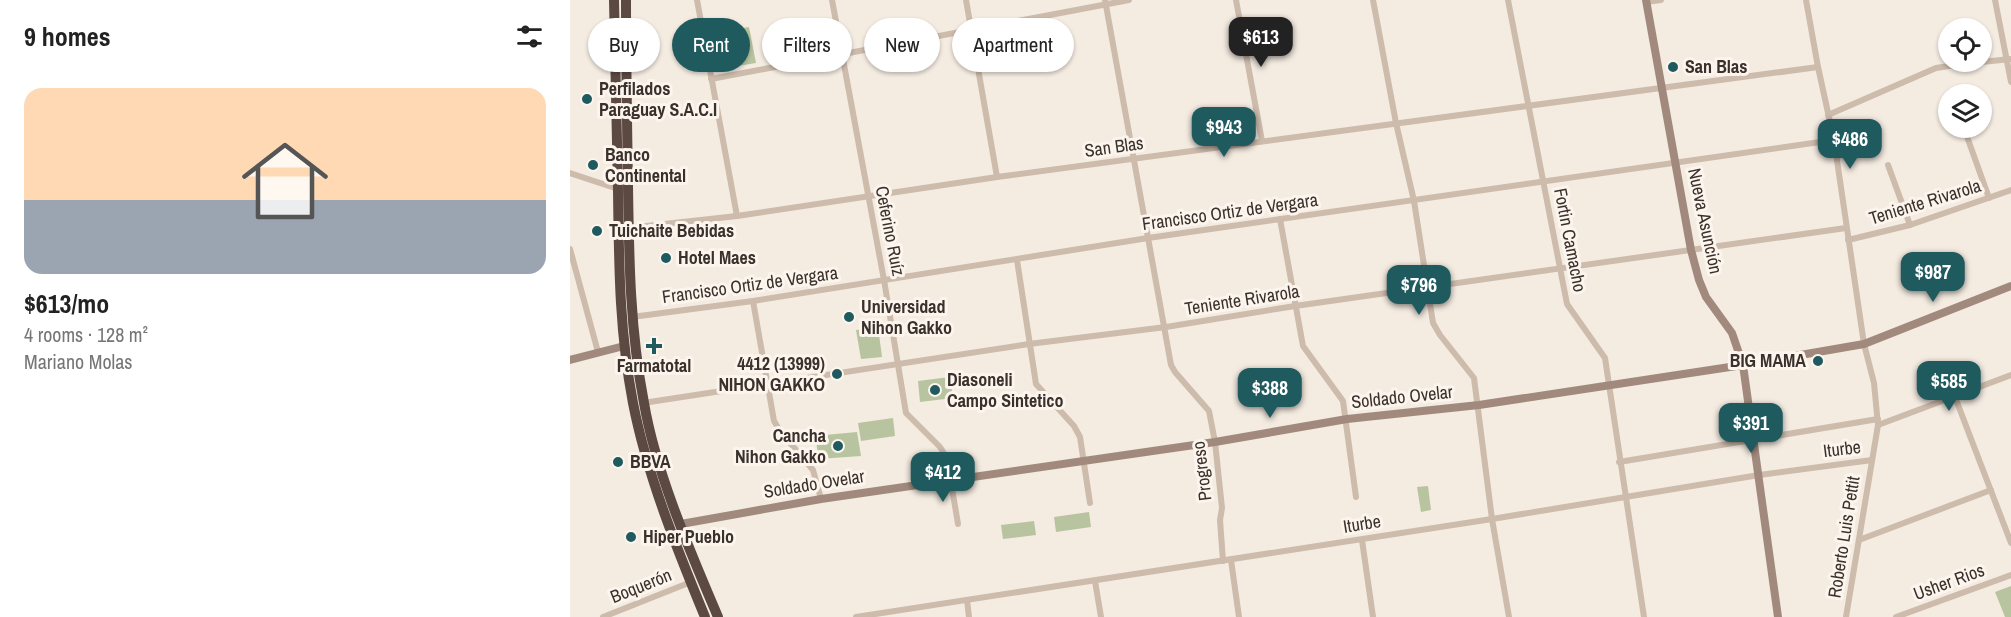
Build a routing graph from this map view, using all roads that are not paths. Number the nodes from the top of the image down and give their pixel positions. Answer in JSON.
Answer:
{"nodes":[{"id":1,"x":614,"y":0,"type":"edge"},
{"id":2,"x":626,"y":0,"type":"edge"},
{"id":3,"x":697,"y":0,"type":"edge"},
{"id":4,"x":832,"y":0,"type":"edge"},
{"id":5,"x":966,"y":0,"type":"edge"},
{"id":6,"x":1129,"y":0,"type":"edge"},
{"id":7,"x":1236,"y":0,"type":"edge"},
{"id":8,"x":1373,"y":0,"type":"edge"},
{"id":9,"x":1508,"y":0,"type":"edge"},
{"id":10,"x":1661,"y":0,"type":"edge"},
{"id":11,"x":1806,"y":0,"type":"edge"},
{"id":12,"x":1995,"y":0,"type":"edge"},
{"id":13,"x":1646,"y":1,"type":"edge"},
{"id":14,"x":1106,"y":2,"type":"edge"},
{"id":15,"x":836,"y":18,"type":"edge"},
{"id":16,"x":970,"y":18,"type":"edge"},
{"id":17,"x":1029,"y":18,"type":"edge"},
{"id":18,"x":952,"y":34,"type":"edge"},
{"id":19,"x":852,"y":53,"type":"edge"},
{"id":20,"x":2008,"y":59,"type":"edge"},
{"id":21,"x":1818,"y":67,"type":"junction"},
{"id":22,"x":762,"y":70,"type":"edge"},
{"id":23,"x":847,"y":72,"type":"edge"},
{"id":24,"x":979,"y":72,"type":"edge"},
{"id":25,"x":711,"y":79,"type":"junction"},
{"id":26,"x":2011,"y":82,"type":"edge"},
{"id":27,"x":1662,"y":88,"type":"junction"},
{"id":28,"x":1528,"y":104,"type":"junction"},
{"id":29,"x":1828,"y":116,"type":"junction"},
{"id":30,"x":1396,"y":123,"type":"junction"},
{"id":31,"x":1968,"y":138,"type":"edge"},
{"id":32,"x":1834,"y":140,"type":"junction"},
{"id":33,"x":1262,"y":141,"type":"junction"},
{"id":34,"x":1133,"y":159,"type":"junction"},
{"id":35,"x":1676,"y":162,"type":"junction"},
{"id":36,"x":1888,"y":165,"type":"dead end"},
{"id":37,"x":570,"y":173,"type":"edge"},
{"id":38,"x":997,"y":177,"type":"junction"},
{"id":39,"x":1544,"y":182,"type":"junction"},
{"id":40,"x":618,"y":189,"type":"junction"},
{"id":41,"x":2011,"y":190,"type":"edge"},
{"id":42,"x":868,"y":197,"type":"junction"},
{"id":43,"x":1989,"y":198,"type":"junction"},
{"id":44,"x":1413,"y":201,"type":"junction"},
{"id":45,"x":737,"y":216,"type":"junction"},
{"id":46,"x":1280,"y":219,"type":"junction"},
{"id":47,"x":1910,"y":225,"type":"junction"},
{"id":48,"x":628,"y":228,"type":"junction"},
{"id":49,"x":1846,"y":228,"type":"junction"},
{"id":50,"x":1148,"y":238,"type":"junction"},
{"id":51,"x":1848,"y":240,"type":"junction"},
{"id":52,"x":570,"y":249,"type":"edge"},
{"id":53,"x":1691,"y":250,"type":"junction"},
{"id":54,"x":571,"y":258,"type":"edge"},
{"id":55,"x":1017,"y":260,"type":"junction"},
{"id":56,"x":1560,"y":267,"type":"junction"},
{"id":57,"x":884,"y":280,"type":"junction"},
{"id":58,"x":2011,"y":286,"type":"edge"},
{"id":59,"x":1426,"y":288,"type":"junction"},
{"id":60,"x":753,"y":302,"type":"junction"},
{"id":61,"x":1295,"y":306,"type":"junction"},
{"id":62,"x":632,"y":317,"type":"junction"},
{"id":63,"x":1166,"y":327,"type":"junction"},
{"id":64,"x":1029,"y":344,"type":"junction"},
{"id":65,"x":1864,"y":344,"type":"junction"},
{"id":66,"x":624,"y":346,"type":"junction"},
{"id":67,"x":598,"y":352,"type":"junction"},
{"id":68,"x":570,"y":360,"type":"edge"},
{"id":69,"x":897,"y":365,"type":"junction"},
{"id":70,"x":1743,"y":365,"type":"junction"},
{"id":71,"x":2011,"y":375,"type":"edge"},
{"id":72,"x":768,"y":384,"type":"junction"},
{"id":73,"x":1609,"y":384,"type":"junction"},
{"id":74,"x":1955,"y":397,"type":"junction"},
{"id":75,"x":644,"y":403,"type":"junction"},
{"id":76,"x":1479,"y":405,"type":"junction"},
{"id":77,"x":1347,"y":419,"type":"junction"},
{"id":78,"x":1878,"y":422,"type":"junction"},
{"id":79,"x":1754,"y":441,"type":"junction"},
{"id":80,"x":1215,"y":442,"type":"junction"},
{"id":81,"x":1872,"y":460,"type":"junction"},
{"id":82,"x":1084,"y":461,"type":"junction"},
{"id":83,"x":1619,"y":462,"type":"junction"},
{"id":84,"x":1759,"y":475,"type":"junction"},
{"id":85,"x":951,"y":479,"type":"junction"},
{"id":86,"x":1991,"y":490,"type":"junction"},
{"id":87,"x":1356,"y":497,"type":"dead end"},
{"id":88,"x":1625,"y":497,"type":"junction"},
{"id":89,"x":821,"y":499,"type":"junction"},
{"id":90,"x":1090,"y":503,"type":"dead end"},
{"id":91,"x":1492,"y":519,"type":"junction"},
{"id":92,"x":958,"y":524,"type":"dead end"},
{"id":93,"x":676,"y":525,"type":"junction"},
{"id":94,"x":1362,"y":540,"type":"junction"},
{"id":95,"x":1858,"y":540,"type":"junction"},
{"id":96,"x":2011,"y":543,"type":"edge"},
{"id":97,"x":1231,"y":560,"type":"junction"},
{"id":98,"x":1223,"y":561,"type":"junction"},
{"id":99,"x":2011,"y":574,"type":"edge"},
{"id":100,"x":1095,"y":581,"type":"junction"},
{"id":101,"x":691,"y":582,"type":"junction"},
{"id":102,"x":967,"y":600,"type":"junction"},
{"id":103,"x":870,"y":616,"type":"edge"},
{"id":104,"x":603,"y":617,"type":"edge"},
{"id":105,"x":705,"y":617,"type":"edge"},
{"id":106,"x":718,"y":617,"type":"edge"},
{"id":107,"x":856,"y":617,"type":"edge"},
{"id":108,"x":969,"y":617,"type":"edge"},
{"id":109,"x":1101,"y":617,"type":"edge"},
{"id":110,"x":1239,"y":617,"type":"edge"},
{"id":111,"x":1373,"y":617,"type":"edge"},
{"id":112,"x":1509,"y":617,"type":"edge"},
{"id":113,"x":1644,"y":617,"type":"edge"},
{"id":114,"x":1778,"y":617,"type":"edge"},
{"id":115,"x":1846,"y":617,"type":"edge"},
{"id":116,"x":1896,"y":617,"type":"edge"}],
"edges":[{"from":1,"to":40,"type":"highway"},
{"from":2,"to":48,"type":"highway"},
{"from":3,"to":25,"type":"street"},
{"from":4,"to":15,"type":"street","name":"Ceferino Ruíz"},
{"from":5,"to":16,"type":"street"},
{"from":6,"to":14,"type":"street"},
{"from":7,"to":33,"type":"street"},
{"from":8,"to":30,"type":"street"},
{"from":9,"to":28,"type":"street","name":"Fortin Camacho"},
{"from":10,"to":13,"type":"street"},
{"from":11,"to":21,"type":"street","name":"Roberto Luis Pettit"},
{"from":12,"to":20,"type":"street"},
{"from":13,"to":27,"type":"main road","name":"Nueva Asunción"},
{"from":14,"to":17,"type":"street"},
{"from":14,"to":34,"type":"street","name":"Progreso"},
{"from":18,"to":19,"type":"street"},
{"from":20,"to":26,"type":"street"},
{"from":20,"to":29,"type":"street"},
{"from":21,"to":27,"type":"street","name":"San Blas"},
{"from":21,"to":29,"type":"street","name":"Roberto Luis Pettit"},
{"from":22,"to":25,"type":"street"},
{"from":23,"to":42,"type":"street","name":"Ceferino Ruíz"},
{"from":24,"to":38,"type":"street"},
{"from":25,"to":45,"type":"street"},
{"from":27,"to":28,"type":"street","name":"San Blas"},
{"from":27,"to":35,"type":"main road","name":"Nueva Asunción"},
{"from":28,"to":30,"type":"street","name":"San Blas"},
{"from":28,"to":39,"type":"street","name":"Fortin Camacho"},
{"from":29,"to":32,"type":"street","name":"Roberto Luis Pettit"},
{"from":30,"to":33,"type":"street","name":"San Blas"},
{"from":30,"to":44,"type":"street"},
{"from":31,"to":43,"type":"street"},
{"from":32,"to":35,"type":"street","name":"Francisco Ortiz de Vergara"},
{"from":32,"to":49,"type":"street","name":"Roberto Luis Pettit"},
{"from":33,"to":34,"type":"street","name":"San Blas"},
{"from":34,"to":38,"type":"street","name":"San Blas"},
{"from":34,"to":50,"type":"street","name":"Progreso"},
{"from":35,"to":39,"type":"street","name":"Francisco Ortiz de Vergara"},
{"from":35,"to":53,"type":"main road","name":"Nueva Asunción"},
{"from":36,"to":47,"type":"street"},
{"from":37,"to":40,"type":"street"},
{"from":38,"to":42,"type":"street","name":"San Blas"},
{"from":39,"to":44,"type":"street","name":"Francisco Ortiz de Vergara"},
{"from":39,"to":56,"type":"street","name":"Fortin Camacho"},
{"from":40,"to":66,"type":"highway"},
{"from":41,"to":43,"type":"street","name":"Teniente Rivarola"},
{"from":42,"to":45,"type":"street","name":"San Blas"},
{"from":42,"to":57,"type":"street","name":"Ceferino Ruíz"},
{"from":43,"to":47,"type":"street","name":"Teniente Rivarola"},
{"from":44,"to":46,"type":"street","name":"Francisco Ortiz de Vergara"},
{"from":44,"to":59,"type":"street"},
{"from":45,"to":48,"type":"street","name":"San Blas"},
{"from":46,"to":50,"type":"street","name":"Francisco Ortiz de Vergara"},
{"from":46,"to":61,"type":"street"},
{"from":47,"to":51,"type":"street","name":"Teniente Rivarola"},
{"from":48,"to":62,"type":"highway"},
{"from":49,"to":51,"type":"street","name":"Roberto Luis Pettit"},
{"from":49,"to":53,"type":"street","name":"Teniente Rivarola"},
{"from":50,"to":55,"type":"street","name":"Francisco Ortiz de Vergara"},
{"from":50,"to":63,"type":"street","name":"Progreso"},
{"from":51,"to":65,"type":"street","name":"Roberto Luis Pettit"},
{"from":52,"to":54,"type":"street"},
{"from":53,"to":56,"type":"street","name":"Teniente Rivarola"},
{"from":53,"to":70,"type":"main road","name":"Nueva Asunción"},
{"from":54,"to":67,"type":"street"},
{"from":55,"to":57,"type":"street","name":"Francisco Ortiz de Vergara"},
{"from":55,"to":64,"type":"street"},
{"from":56,"to":59,"type":"street","name":"Teniente Rivarola"},
{"from":56,"to":73,"type":"street","name":"Fortin Camacho"},
{"from":57,"to":60,"type":"street","name":"Francisco Ortiz de Vergara"},
{"from":57,"to":69,"type":"street","name":"Ceferino Ruíz"},
{"from":58,"to":65,"type":"main road","name":"Soldado Ovelar"},
{"from":59,"to":61,"type":"street","name":"Teniente Rivarola"},
{"from":59,"to":76,"type":"street"},
{"from":60,"to":62,"type":"street","name":"Francisco Ortiz de Vergara"},
{"from":60,"to":72,"type":"street"},
{"from":61,"to":63,"type":"street","name":"Teniente Rivarola"},
{"from":61,"to":77,"type":"street"},
{"from":62,"to":75,"type":"highway"},
{"from":63,"to":64,"type":"street","name":"Teniente Rivarola"},
{"from":63,"to":80,"type":"street","name":"Progreso"},
{"from":64,"to":69,"type":"street","name":"Teniente Rivarola"},
{"from":64,"to":82,"type":"street"},
{"from":65,"to":70,"type":"main road","name":"Soldado Ovelar"},
{"from":65,"to":78,"type":"street","name":"Roberto Luis Pettit"},
{"from":66,"to":67,"type":"main road"},
{"from":66,"to":93,"type":"highway"},
{"from":67,"to":68,"type":"main road"},
{"from":69,"to":72,"type":"street","name":"Teniente Rivarola"},
{"from":69,"to":85,"type":"street","name":"Ceferino Ruíz"},
{"from":70,"to":73,"type":"main road","name":"Soldado Ovelar"},
{"from":70,"to":79,"type":"main road","name":"Nueva Asunción"},
{"from":71,"to":74,"type":"street","name":"Iturbe"},
{"from":72,"to":75,"type":"street","name":"Teniente Rivarola"},
{"from":72,"to":89,"type":"street"},
{"from":73,"to":76,"type":"main road","name":"Soldado Ovelar"},
{"from":73,"to":83,"type":"street","name":"Fortin Camacho"},
{"from":74,"to":78,"type":"street","name":"Iturbe"},
{"from":74,"to":86,"type":"street"},
{"from":75,"to":93,"type":"highway"},
{"from":76,"to":77,"type":"main road","name":"Soldado Ovelar"},
{"from":76,"to":91,"type":"street"},
{"from":77,"to":80,"type":"main road","name":"Soldado Ovelar"},
{"from":77,"to":87,"type":"street"},
{"from":78,"to":79,"type":"street","name":"Iturbe"},
{"from":78,"to":81,"type":"street","name":"Roberto Luis Pettit"},
{"from":79,"to":83,"type":"street","name":"Iturbe"},
{"from":79,"to":84,"type":"main road","name":"Nueva Asunción"},
{"from":80,"to":82,"type":"main road","name":"Soldado Ovelar"},
{"from":80,"to":98,"type":"street","name":"Progreso"},
{"from":81,"to":84,"type":"street","name":"Iturbe"},
{"from":81,"to":95,"type":"street","name":"Roberto Luis Pettit"},
{"from":82,"to":85,"type":"main road","name":"Soldado Ovelar"},
{"from":82,"to":90,"type":"street"},
{"from":83,"to":88,"type":"street","name":"Fortin Camacho"},
{"from":84,"to":88,"type":"street","name":"Iturbe"},
{"from":84,"to":114,"type":"main road","name":"Nueva Asunción"},
{"from":85,"to":89,"type":"main road","name":"Soldado Ovelar"},
{"from":85,"to":92,"type":"street","name":"Ceferino Ruíz"},
{"from":86,"to":95,"type":"street"},
{"from":86,"to":96,"type":"street"},
{"from":88,"to":91,"type":"street","name":"Iturbe"},
{"from":88,"to":113,"type":"street","name":"Fortin Camacho"},
{"from":89,"to":93,"type":"main road","name":"Soldado Ovelar"},
{"from":91,"to":94,"type":"street","name":"Iturbe"},
{"from":91,"to":112,"type":"street"},
{"from":93,"to":101,"type":"highway"},
{"from":93,"to":106,"type":"highway"},
{"from":94,"to":97,"type":"street","name":"Iturbe"},
{"from":94,"to":111,"type":"street"},
{"from":95,"to":115,"type":"street","name":"Roberto Luis Pettit"},
{"from":97,"to":98,"type":"street","name":"Iturbe"},
{"from":97,"to":110,"type":"street"},
{"from":98,"to":100,"type":"street","name":"Iturbe"},
{"from":99,"to":116,"type":"street","name":"Usher Rios"},
{"from":100,"to":102,"type":"street","name":"Iturbe"},
{"from":100,"to":109,"type":"street"},
{"from":101,"to":104,"type":"street","name":"Boquerón"},
{"from":101,"to":105,"type":"highway"},
{"from":102,"to":103,"type":"street","name":"Iturbe"},
{"from":102,"to":108,"type":"street"},
{"from":103,"to":107,"type":"street","name":"Iturbe"}]}
